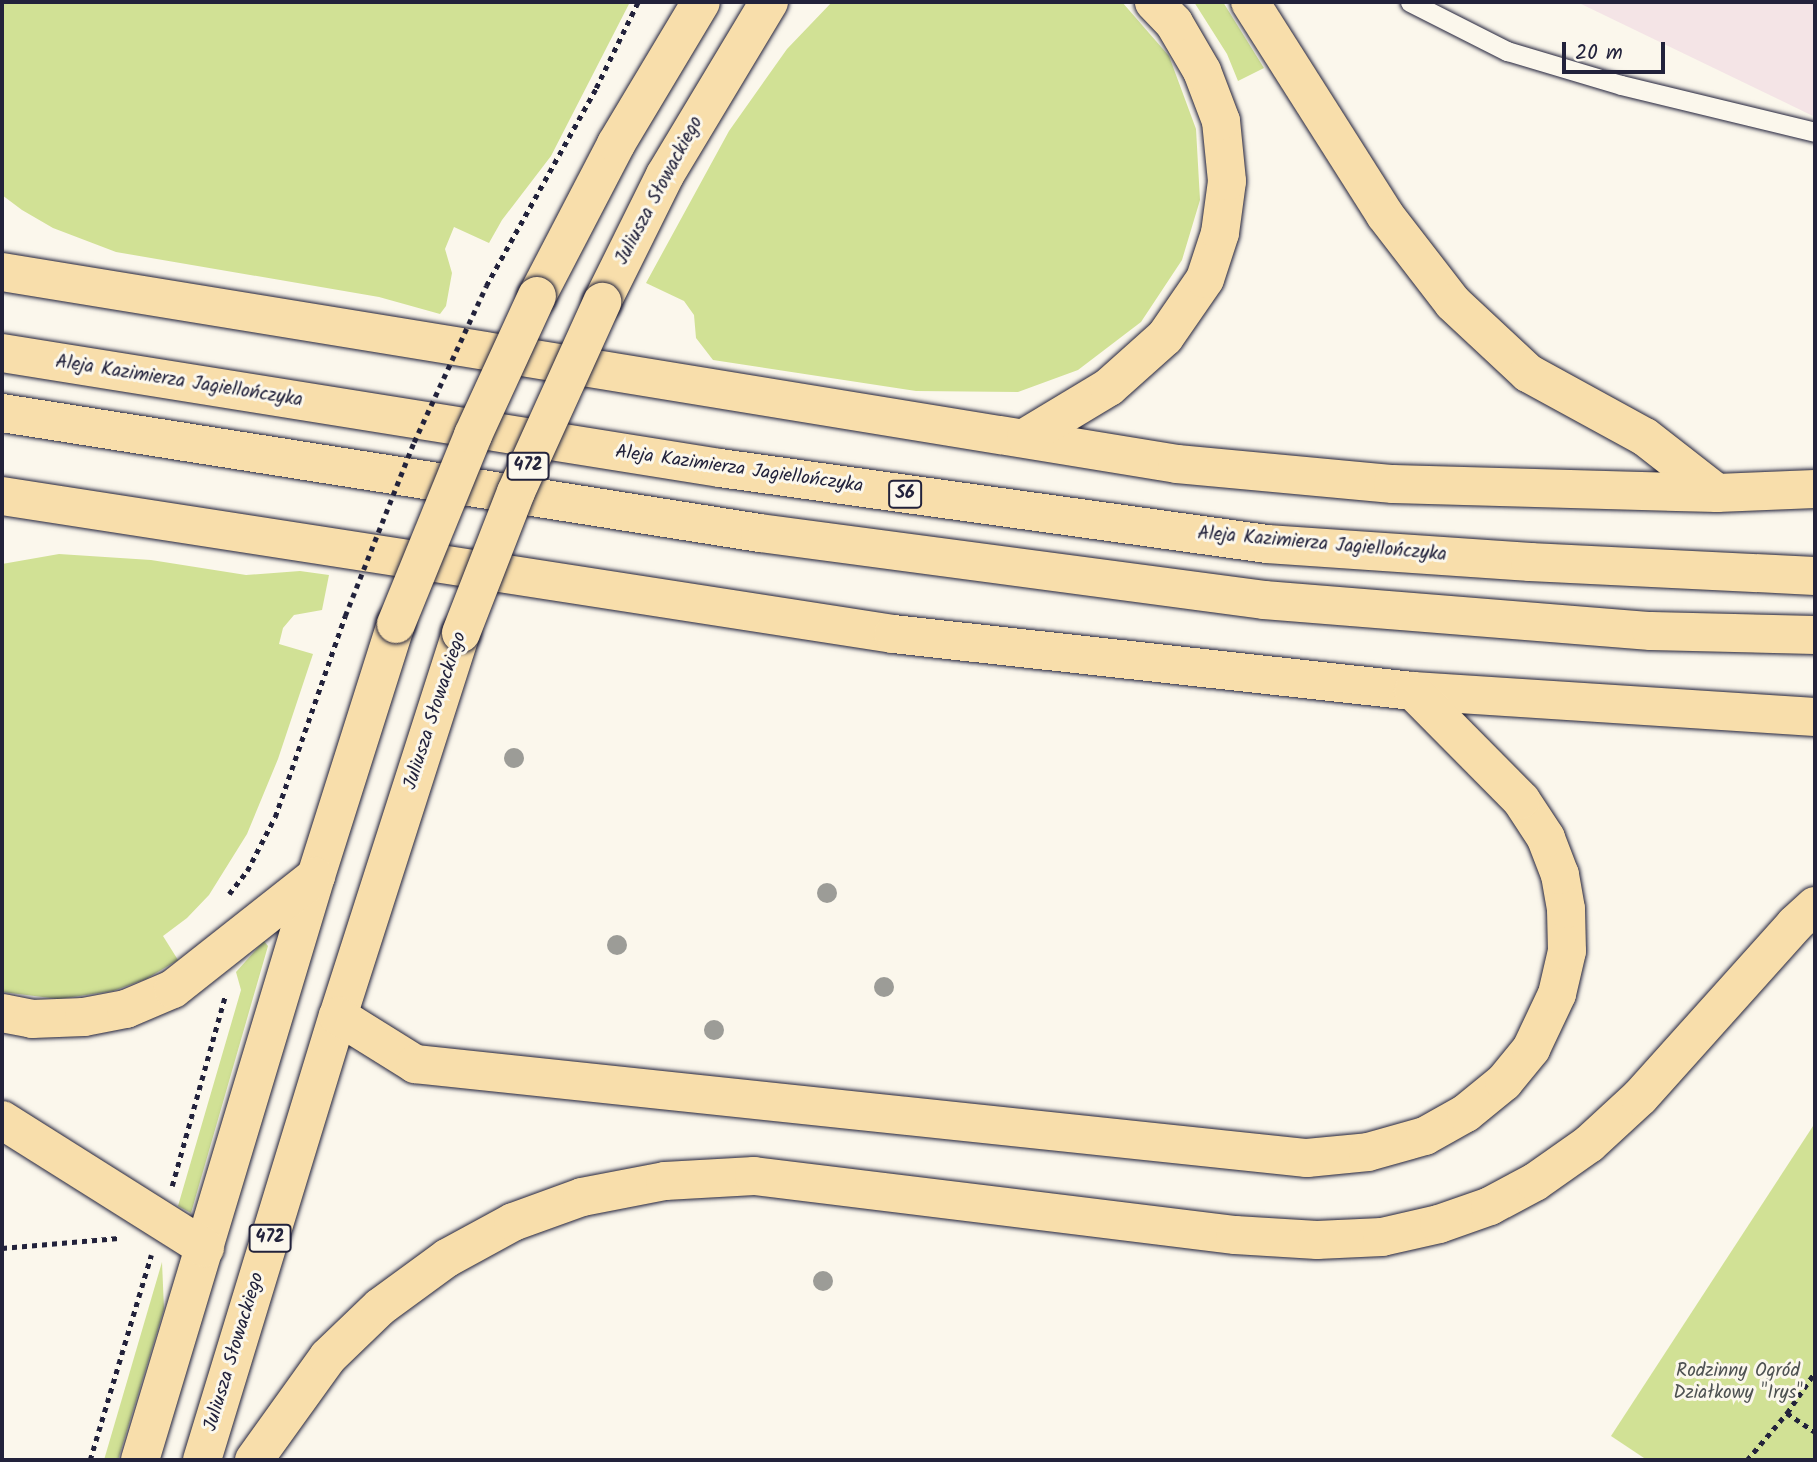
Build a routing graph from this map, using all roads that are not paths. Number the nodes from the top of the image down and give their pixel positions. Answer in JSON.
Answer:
{"nodes":[{"id":1,"x":701,"y":2,"type":"edge"},
{"id":2,"x":769,"y":2,"type":"edge"},
{"id":3,"x":1154,"y":2,"type":"edge"},
{"id":4,"x":1250,"y":2,"type":"edge"},
{"id":5,"x":1410,"y":2,"type":"edge"},
{"id":6,"x":1815,"y":132,"type":"edge"},
{"id":7,"x":9,"y":267,"type":"edge"},
{"id":8,"x":2,"y":354,"type":"edge"},
{"id":9,"x":2,"y":413,"type":"edge"},
{"id":10,"x":1026,"y":438,"type":"junction"},
{"id":11,"x":1815,"y":489,"type":"edge"},
{"id":12,"x":1717,"y":493,"type":"junction"},
{"id":13,"x":6,"y":501,"type":"edge"},
{"id":14,"x":1815,"y":576,"type":"edge"},
{"id":15,"x":1815,"y":635,"type":"edge"},
{"id":16,"x":1413,"y":691,"type":"junction"},
{"id":17,"x":1815,"y":717,"type":"edge"},
{"id":18,"x":316,"y":876,"type":"junction"},
{"id":19,"x":1815,"y":906,"type":"edge"},
{"id":20,"x":2,"y":1013,"type":"edge"},
{"id":21,"x":338,"y":1016,"type":"junction"},
{"id":22,"x":2,"y":1120,"type":"edge"},
{"id":23,"x":205,"y":1248,"type":"junction"},
{"id":24,"x":140,"y":1460,"type":"edge"},
{"id":25,"x":202,"y":1460,"type":"edge"},
{"id":26,"x":254,"y":1460,"type":"edge"}],
"edges":[{"from":1,"to":18,"type":"main road","bridge":true},
{"from":2,"to":21,"type":"main road","name":"Juliusza Słowackiego","number":"472","bridge":true},
{"from":3,"to":10,"type":"main road"},
{"from":4,"to":12,"type":"main road"},
{"from":5,"to":6,"type":"lane"},
{"from":7,"to":10,"type":"main road"},
{"from":8,"to":14,"type":"main road","name":"Aleja Kazimierza Jagiellończyka","number":"S6"},
{"from":9,"to":15,"type":"main road"},
{"from":10,"to":12,"type":"main road"},
{"from":11,"to":12,"type":"main road"},
{"from":13,"to":16,"type":"main road"},
{"from":16,"to":17,"type":"main road"},
{"from":16,"to":21,"type":"main road"},
{"from":18,"to":20,"type":"main road"},
{"from":18,"to":23,"type":"main road"},
{"from":19,"to":26,"type":"main road"},
{"from":21,"to":25,"type":"main road","name":"Juliusza Słowackiego","number":"472"},
{"from":22,"to":23,"type":"main road"},
{"from":23,"to":24,"type":"main road"}]}
